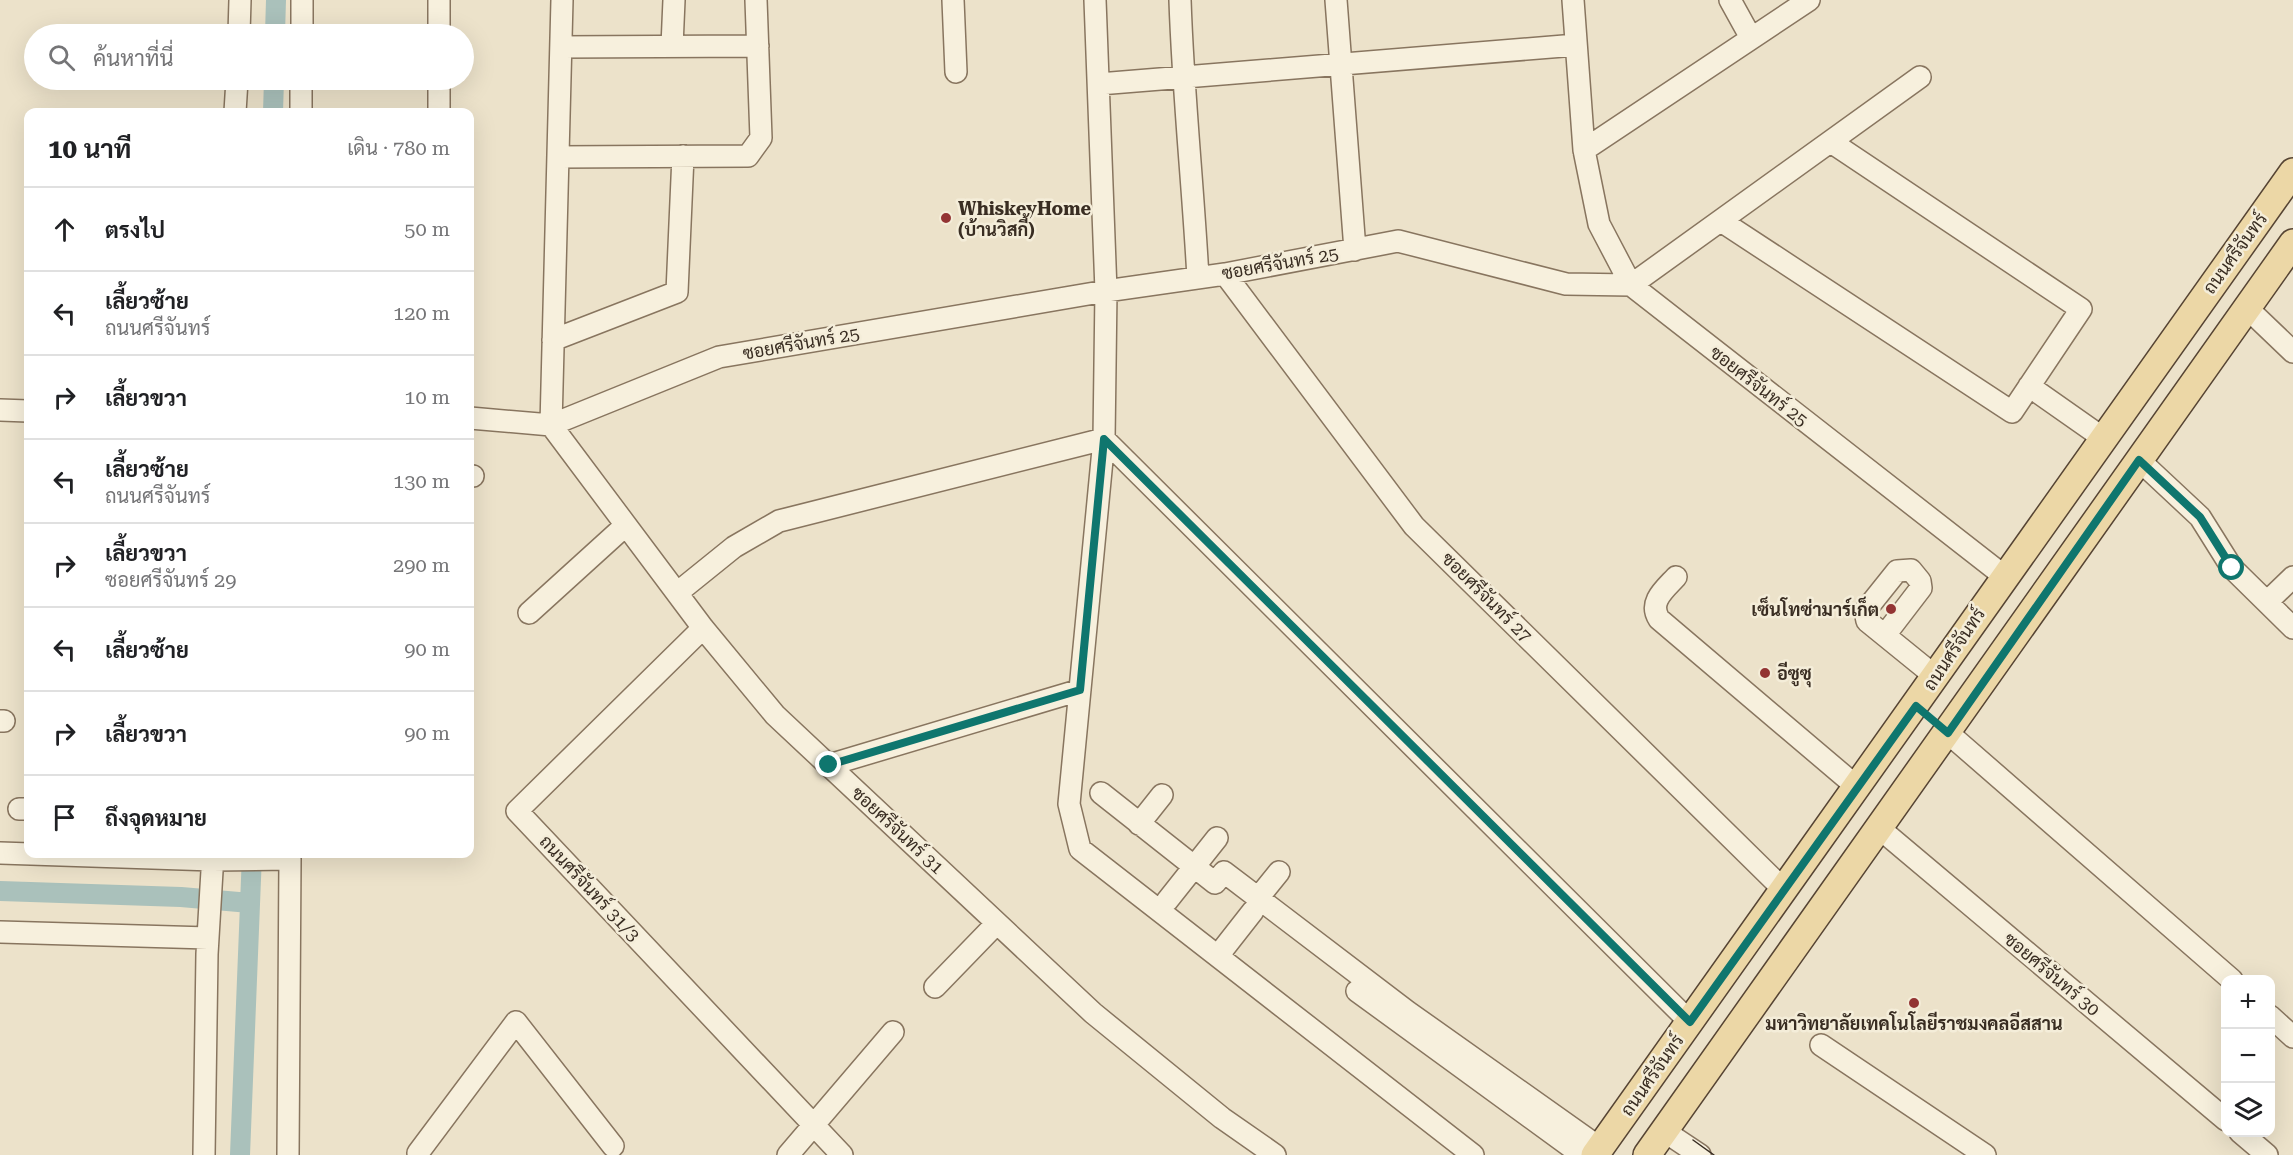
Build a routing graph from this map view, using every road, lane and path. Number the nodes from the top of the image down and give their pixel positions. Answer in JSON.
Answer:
{"nodes":[{"id":1,"x":240,"y":0,"type":"edge"},
{"id":2,"x":302,"y":0,"type":"edge"},
{"id":3,"x":440,"y":0,"type":"edge"},
{"id":4,"x":562,"y":0,"type":"edge"},
{"id":5,"x":674,"y":0,"type":"edge"},
{"id":6,"x":756,"y":0,"type":"edge"},
{"id":7,"x":953,"y":0,"type":"edge"},
{"id":8,"x":1095,"y":0,"type":"edge"},
{"id":9,"x":1179,"y":0,"type":"edge"},
{"id":10,"x":1336,"y":0,"type":"edge"},
{"id":11,"x":1573,"y":0,"type":"edge"},
{"id":12,"x":1730,"y":0,"type":"edge"},
{"id":13,"x":1803,"y":2,"type":"edge"},
{"id":14,"x":239,"y":24,"type":"edge"},
{"id":15,"x":302,"y":24,"type":"edge"},
{"id":16,"x":439,"y":24,"type":"edge"},
{"id":17,"x":1751,"y":38,"type":"junction"},
{"id":18,"x":1576,"y":45,"type":"junction"},
{"id":19,"x":672,"y":46,"type":"junction"},
{"id":20,"x":758,"y":46,"type":"junction"},
{"id":21,"x":561,"y":47,"type":"junction"},
{"id":22,"x":1340,"y":65,"type":"junction"},
{"id":23,"x":956,"y":72,"type":"dead end"},
{"id":24,"x":1920,"y":76,"type":"dead end"},
{"id":25,"x":1182,"y":77,"type":"junction"},
{"id":26,"x":1099,"y":84,"type":"junction"},
{"id":27,"x":236,"y":90,"type":"edge"},
{"id":28,"x":301,"y":90,"type":"edge"},
{"id":29,"x":439,"y":90,"type":"edge"},
{"id":30,"x":235,"y":108,"type":"edge"},
{"id":31,"x":301,"y":108,"type":"edge"},
{"id":32,"x":439,"y":108,"type":"edge"},
{"id":33,"x":1831,"y":142,"type":"junction"},
{"id":34,"x":1584,"y":150,"type":"junction"},
{"id":35,"x":683,"y":156,"type":"junction"},
{"id":36,"x":558,"y":157,"type":"junction"},
{"id":37,"x":2293,"y":172,"type":"edge"},
{"id":38,"x":1721,"y":221,"type":"junction"},
{"id":39,"x":2293,"y":243,"type":"edge"},
{"id":40,"x":1355,"y":250,"type":"junction"},
{"id":41,"x":1225,"y":274,"type":"junction"},
{"id":42,"x":1198,"y":278,"type":"junction"},
{"id":43,"x":1631,"y":285,"type":"junction"},
{"id":44,"x":1106,"y":291,"type":"junction"},
{"id":45,"x":2247,"y":308,"type":"junction"},
{"id":46,"x":554,"y":340,"type":"junction"},
{"id":47,"x":2293,"y":351,"type":"edge"},
{"id":48,"x":2029,"y":386,"type":"junction"},
{"id":49,"x":0,"y":410,"type":"edge"},
{"id":50,"x":24,"y":411,"type":"edge"},
{"id":51,"x":474,"y":418,"type":"edge"},
{"id":52,"x":551,"y":425,"type":"junction"},
{"id":53,"x":2103,"y":438,"type":"junction"},
{"id":54,"x":1104,"y":439,"type":"junction"},
{"id":55,"x":2139,"y":460,"type":"junction"},
{"id":56,"x":626,"y":525,"type":"junction"},
{"id":57,"x":2004,"y":576,"type":"junction"},
{"id":58,"x":1676,"y":577,"type":"dead end"},
{"id":59,"x":2293,"y":577,"type":"edge"},
{"id":60,"x":677,"y":593,"type":"junction"},
{"id":61,"x":2267,"y":602,"type":"junction"},
{"id":62,"x":530,"y":613,"type":"dead end"},
{"id":63,"x":703,"y":628,"type":"junction"},
{"id":64,"x":2293,"y":628,"type":"edge"},
{"id":65,"x":1885,"y":635,"type":"dead end"},
{"id":66,"x":1936,"y":677,"type":"junction"},
{"id":67,"x":1080,"y":690,"type":"junction"},
{"id":68,"x":1916,"y":706,"type":"junction"},
{"id":69,"x":1948,"y":733,"type":"junction"},
{"id":70,"x":829,"y":765,"type":"junction"},
{"id":71,"x":1857,"y":787,"type":"junction"},
{"id":72,"x":1101,"y":793,"type":"dead end"},
{"id":73,"x":1162,"y":795,"type":"dead end"},
{"id":74,"x":1139,"y":824,"type":"junction"},
{"id":75,"x":1879,"y":828,"type":"junction"},
{"id":76,"x":1216,"y":838,"type":"dead end"},
{"id":77,"x":0,"y":853,"type":"edge"},
{"id":78,"x":24,"y":854,"type":"edge"},
{"id":79,"x":128,"y":858,"type":"edge"},
{"id":80,"x":273,"y":858,"type":"edge"},
{"id":81,"x":290,"y":858,"type":"edge"},
{"id":82,"x":205,"y":861,"type":"edge"},
{"id":83,"x":1194,"y":867,"type":"junction"},
{"id":84,"x":1280,"y":872,"type":"dead end"},
{"id":85,"x":1783,"y":889,"type":"junction"},
{"id":86,"x":1227,"y":890,"type":"dead end"},
{"id":87,"x":1167,"y":902,"type":"dead end"},
{"id":88,"x":1256,"y":904,"type":"junction"},
{"id":89,"x":997,"y":923,"type":"junction"},
{"id":90,"x":209,"y":928,"type":"junction"},
{"id":91,"x":0,"y":932,"type":"edge"},
{"id":92,"x":1224,"y":948,"type":"dead end"},
{"id":93,"x":2226,"y":975,"type":"edge"},
{"id":94,"x":935,"y":987,"type":"dead end"},
{"id":95,"x":2275,"y":1020,"type":"edge"},
{"id":96,"x":1690,"y":1022,"type":"junction"},
{"id":97,"x":893,"y":1032,"type":"dead end"},
{"id":98,"x":2293,"y":1037,"type":"edge"},
{"id":99,"x":1821,"y":1045,"type":"dead end"},
{"id":100,"x":2221,"y":1116,"type":"edge"},
{"id":101,"x":812,"y":1124,"type":"junction"},
{"id":102,"x":1664,"y":1131,"type":"junction"},
{"id":103,"x":2246,"y":1137,"type":"edge"},
{"id":104,"x":614,"y":1152,"type":"edge"},
{"id":105,"x":418,"y":1153,"type":"dead end"},
{"id":106,"x":1592,"y":1153,"type":"edge"},
{"id":107,"x":204,"y":1155,"type":"edge"},
{"id":108,"x":288,"y":1155,"type":"edge"},
{"id":109,"x":788,"y":1155,"type":"edge"},
{"id":110,"x":842,"y":1155,"type":"edge"},
{"id":111,"x":1275,"y":1155,"type":"edge"},
{"id":112,"x":1473,"y":1155,"type":"edge"},
{"id":113,"x":1647,"y":1155,"type":"edge"},
{"id":114,"x":1700,"y":1155,"type":"edge"},
{"id":115,"x":1985,"y":1155,"type":"edge"},
{"id":116,"x":2267,"y":1155,"type":"edge"}],
"edges":[{"from":1,"to":14,"type":"street"},
{"from":2,"to":15,"type":"street"},
{"from":3,"to":16,"type":"street"},
{"from":4,"to":21,"type":"street"},
{"from":5,"to":19,"type":"street"},
{"from":6,"to":20,"type":"street"},
{"from":7,"to":23,"type":"street"},
{"from":8,"to":26,"type":"street"},
{"from":9,"to":25,"type":"street"},
{"from":10,"to":22,"type":"street"},
{"from":11,"to":18,"type":"street"},
{"from":12,"to":17,"type":"street"},
{"from":13,"to":17,"type":"street"},
{"from":17,"to":34,"type":"street"},
{"from":18,"to":22,"type":"street"},
{"from":18,"to":34,"type":"street"},
{"from":19,"to":20,"type":"street"},
{"from":19,"to":21,"type":"street"},
{"from":20,"to":35,"type":"street"},
{"from":21,"to":36,"type":"street"},
{"from":22,"to":25,"type":"street"},
{"from":22,"to":40,"type":"street"},
{"from":24,"to":33,"type":"street"},
{"from":25,"to":26,"type":"street"},
{"from":25,"to":42,"type":"street"},
{"from":26,"to":44,"type":"street"},
{"from":27,"to":30,"type":"street"},
{"from":28,"to":31,"type":"street"},
{"from":29,"to":32,"type":"street"},
{"from":33,"to":38,"type":"street"},
{"from":33,"to":48,"type":"street"},
{"from":34,"to":43,"type":"street"},
{"from":35,"to":36,"type":"street"},
{"from":35,"to":46,"type":"street"},
{"from":36,"to":46,"type":"street"},
{"from":37,"to":53,"type":"main road","name":"ถนนศรีจันทร์"},
{"from":38,"to":43,"type":"street"},
{"from":38,"to":48,"type":"street"},
{"from":39,"to":45,"type":"main road"},
{"from":40,"to":41,"type":"street","name":"ซอยศรีจันทร์ 25"},
{"from":40,"to":43,"type":"street","name":"ซอยศรีจันทร์ 25"},
{"from":41,"to":42,"type":"street","name":"ซอยศรีจันทร์ 25"},
{"from":41,"to":85,"type":"street","name":"ซอยศรีจันทร์ 27"},
{"from":42,"to":44,"type":"street","name":"ซอยศรีจันทร์ 25"},
{"from":43,"to":57,"type":"street","name":"ซอยศรีจันทร์ 25"},
{"from":44,"to":52,"type":"street","name":"ซอยศรีจันทร์ 25"},
{"from":44,"to":54,"type":"street"},
{"from":45,"to":47,"type":"street"},
{"from":45,"to":55,"type":"main road"},
{"from":46,"to":52,"type":"street"},
{"from":48,"to":53,"type":"street"},
{"from":49,"to":50,"type":"street"},
{"from":51,"to":52,"type":"street","name":"ซอยศรีจันทร์ 25"},
{"from":52,"to":56,"type":"street","name":"ซอยศรีจันทร์ 31"},
{"from":53,"to":57,"type":"main road","name":"ถนนศรีจันทร์"},
{"from":54,"to":60,"type":"street"},
{"from":54,"to":67,"type":"street"},
{"from":54,"to":96,"type":"street"},
{"from":55,"to":61,"type":"street"},
{"from":55,"to":69,"type":"main road"},
{"from":56,"to":60,"type":"street","name":"ซอยศรีจันทร์ 31"},
{"from":56,"to":62,"type":"street"},
{"from":57,"to":66,"type":"main road","name":"ถนนศรีจันทร์"},
{"from":58,"to":71,"type":"street"},
{"from":59,"to":61,"type":"street"},
{"from":60,"to":63,"type":"street","name":"ซอยศรีจันทร์ 31"},
{"from":61,"to":64,"type":"street"},
{"from":63,"to":70,"type":"street","name":"ซอยศรีจันทร์ 31"},
{"from":63,"to":101,"type":"street","name":"ถนนศรีจันทร์ 31/3"},
{"from":65,"to":66,"type":"street"},
{"from":66,"to":68,"type":"main road","name":"ถนนศรีจันทร์"},
{"from":67,"to":70,"type":"street"},
{"from":67,"to":112,"type":"street"},
{"from":68,"to":69,"type":"main road"},
{"from":68,"to":71,"type":"main road","name":"ถนนศรีจันทร์"},
{"from":69,"to":75,"type":"main road"},
{"from":69,"to":93,"type":"street"},
{"from":70,"to":89,"type":"street","name":"ซอยศรีจันทร์ 31"},
{"from":71,"to":85,"type":"main road","name":"ถนนศรีจันทร์"},
{"from":72,"to":74,"type":"street"},
{"from":73,"to":74,"type":"street"},
{"from":74,"to":83,"type":"street"},
{"from":75,"to":100,"type":"street","name":"ซอยศรีจันทร์ 30"},
{"from":75,"to":102,"type":"main road"},
{"from":76,"to":83,"type":"street"},
{"from":77,"to":78,"type":"street"},
{"from":79,"to":82,"type":"street"},
{"from":80,"to":82,"type":"street"},
{"from":81,"to":108,"type":"street"},
{"from":82,"to":90,"type":"street"},
{"from":83,"to":87,"type":"street"},
{"from":83,"to":88,"type":"street"},
{"from":84,"to":88,"type":"street"},
{"from":85,"to":96,"type":"main road","name":"ถนนศรีจันทร์"},
{"from":86,"to":88,"type":"street"},
{"from":88,"to":92,"type":"street"},
{"from":88,"to":106,"type":"street"},
{"from":89,"to":94,"type":"street"},
{"from":89,"to":111,"type":"street","name":"ซอยศรีจันทร์ 31"},
{"from":90,"to":91,"type":"street"},
{"from":90,"to":107,"type":"street"},
{"from":95,"to":98,"type":"street"},
{"from":96,"to":106,"type":"main road","name":"ถนนศรีจันทร์"},
{"from":97,"to":101,"type":"street"},
{"from":99,"to":115,"type":"street"},
{"from":101,"to":109,"type":"street"},
{"from":101,"to":110,"type":"street","name":"ถนนศรีจันทร์ 31/3"},
{"from":102,"to":113,"type":"main road"},
{"from":102,"to":114,"type":"street"},
{"from":103,"to":116,"type":"street"},
{"from":104,"to":105,"type":"street"}]}
